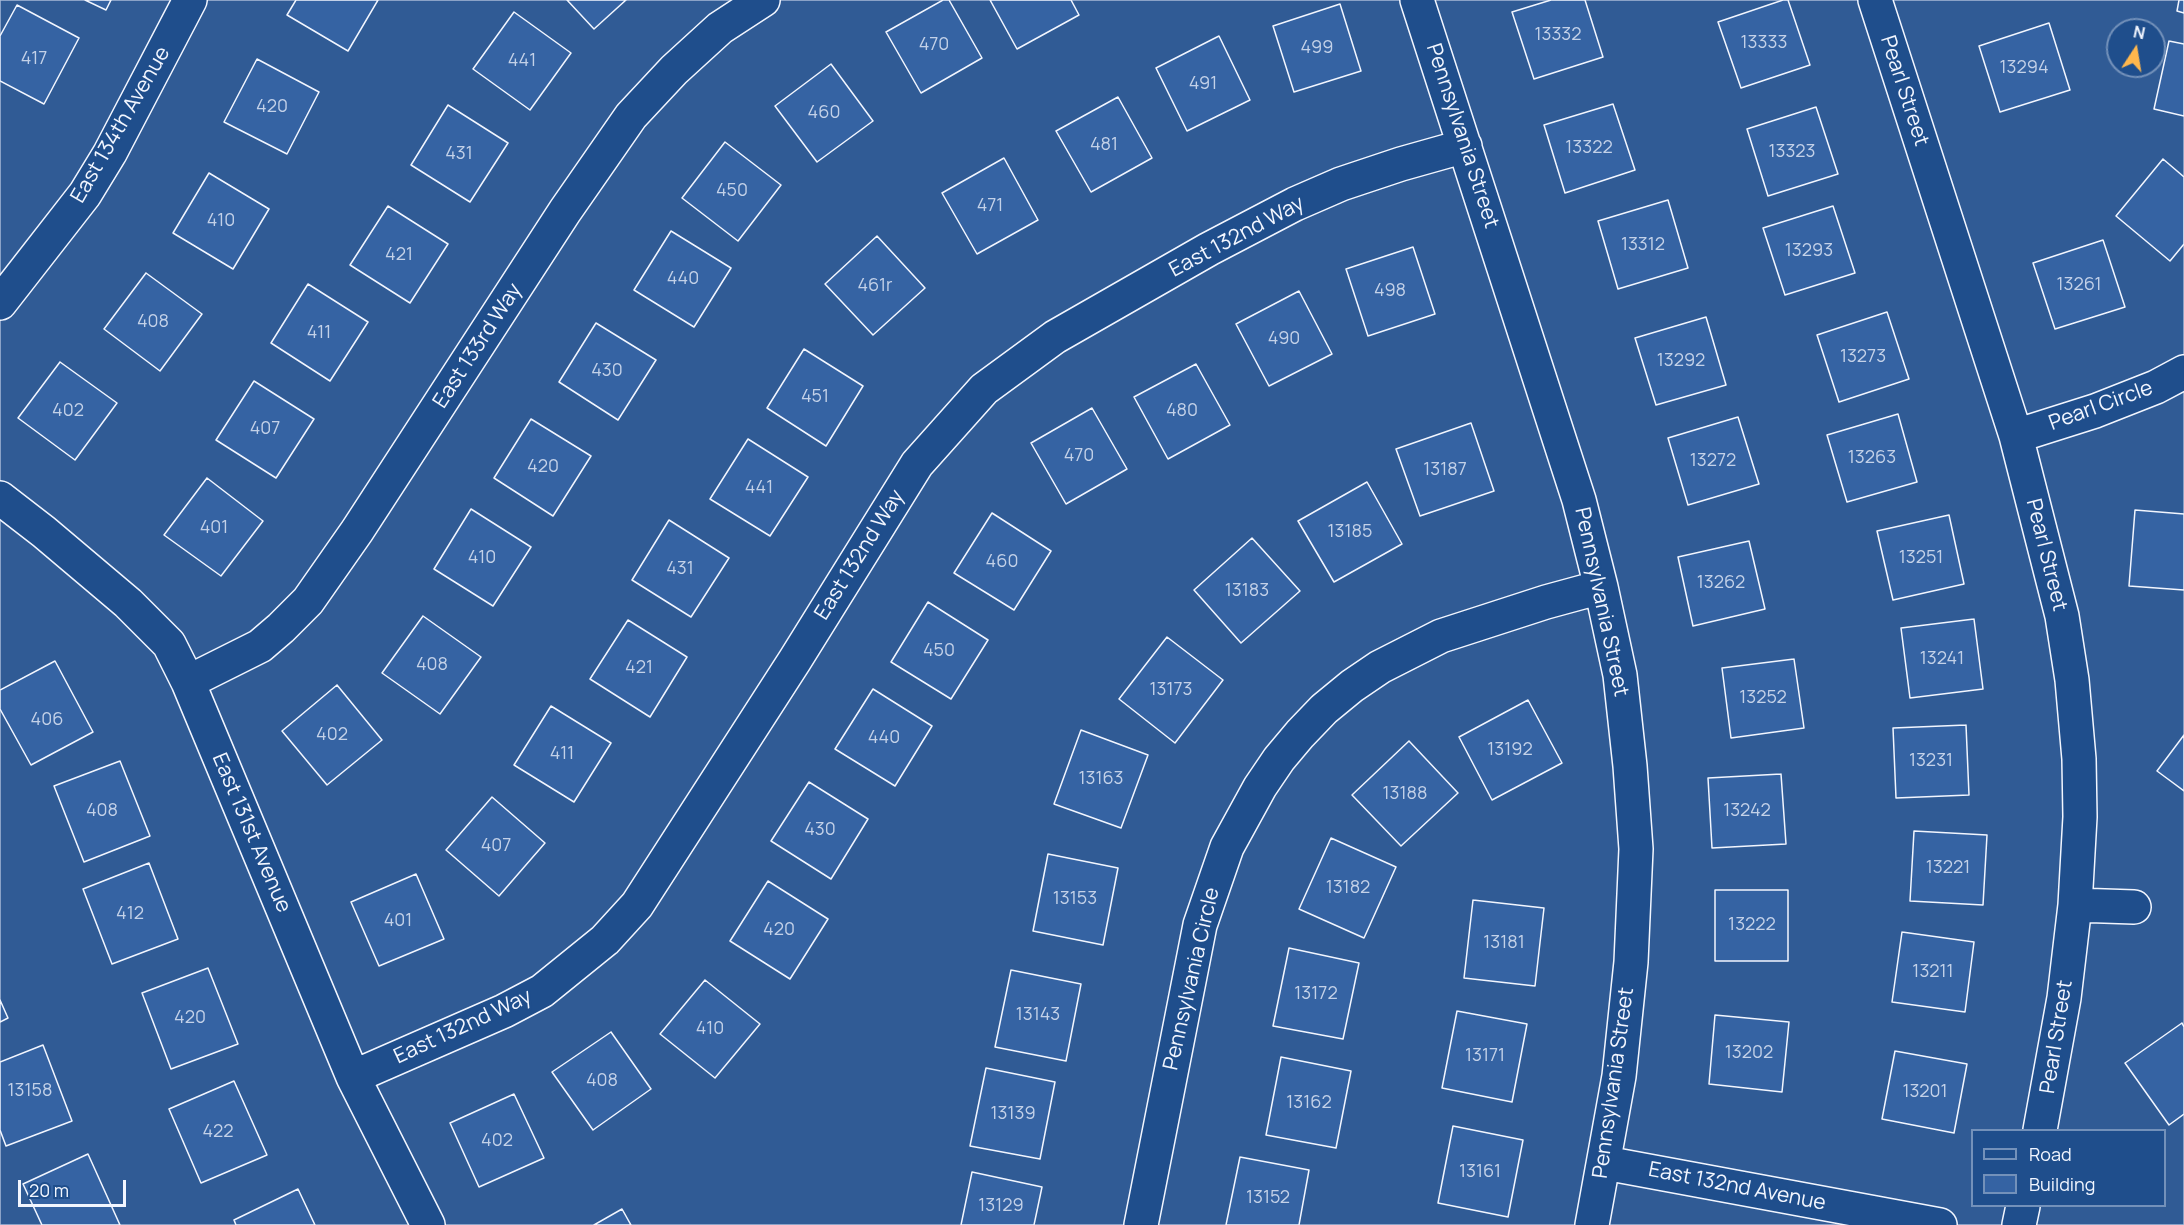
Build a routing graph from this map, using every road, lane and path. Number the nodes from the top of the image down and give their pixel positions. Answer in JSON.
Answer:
{"nodes":[{"id":1,"x":190,"y":0,"type":"edge"},
{"id":2,"x":763,"y":0,"type":"edge"},
{"id":3,"x":1417,"y":0,"type":"edge"},
{"id":4,"x":1875,"y":0,"type":"edge"},
{"id":5,"x":1465,"y":146,"type":"junction"},
{"id":6,"x":0,"y":303,"type":"edge"},
{"id":7,"x":2184,"y":372,"type":"edge"},
{"id":8,"x":2016,"y":436,"type":"junction"},
{"id":9,"x":0,"y":498,"type":"edge"},
{"id":10,"x":1601,"y":587,"type":"junction"},
{"id":11,"x":188,"y":682,"type":"junction"},
{"id":12,"x":2075,"y":905,"type":"junction"},
{"id":13,"x":2134,"y":907,"type":"dead end"},
{"id":14,"x":353,"y":1077,"type":"junction"},
{"id":15,"x":2040,"y":1129,"type":"edge"},
{"id":16,"x":1605,"y":1163,"type":"junction"},
{"id":17,"x":2023,"y":1207,"type":"edge"},
{"id":18,"x":428,"y":1225,"type":"edge"},
{"id":19,"x":1141,"y":1225,"type":"edge"},
{"id":20,"x":1592,"y":1225,"type":"edge"},
{"id":21,"x":1940,"y":1225,"type":"edge"},
{"id":22,"x":2019,"y":1225,"type":"edge"}],
"edges":[{"from":1,"to":6,"type":"street","name":"East 134th Avenue"},
{"from":2,"to":11,"type":"street","name":"East 133rd Way"},
{"from":3,"to":5,"type":"street","name":"Pennsylvania Street"},
{"from":4,"to":8,"type":"street","name":"Pearl Street"},
{"from":5,"to":10,"type":"street","name":"Pennsylvania Street"},
{"from":5,"to":14,"type":"street","name":"East 132nd Way"},
{"from":7,"to":8,"type":"street","name":"Pearl Circle"},
{"from":8,"to":12,"type":"street","name":"Pearl Street"},
{"from":9,"to":11,"type":"street","name":"East 131st Avenue"},
{"from":10,"to":16,"type":"street","name":"Pennsylvania Street"},
{"from":10,"to":19,"type":"street","name":"Pennsylvania Circle"},
{"from":11,"to":14,"type":"street","name":"East 131st Avenue"},
{"from":12,"to":13,"type":"street"},
{"from":12,"to":15,"type":"street","name":"Pearl Street"},
{"from":14,"to":18,"type":"street","name":"East 131st Avenue"},
{"from":16,"to":20,"type":"street","name":"Pennsylvania Street"},
{"from":16,"to":21,"type":"street","name":"East 132nd Avenue"},
{"from":17,"to":22,"type":"street"}]}
